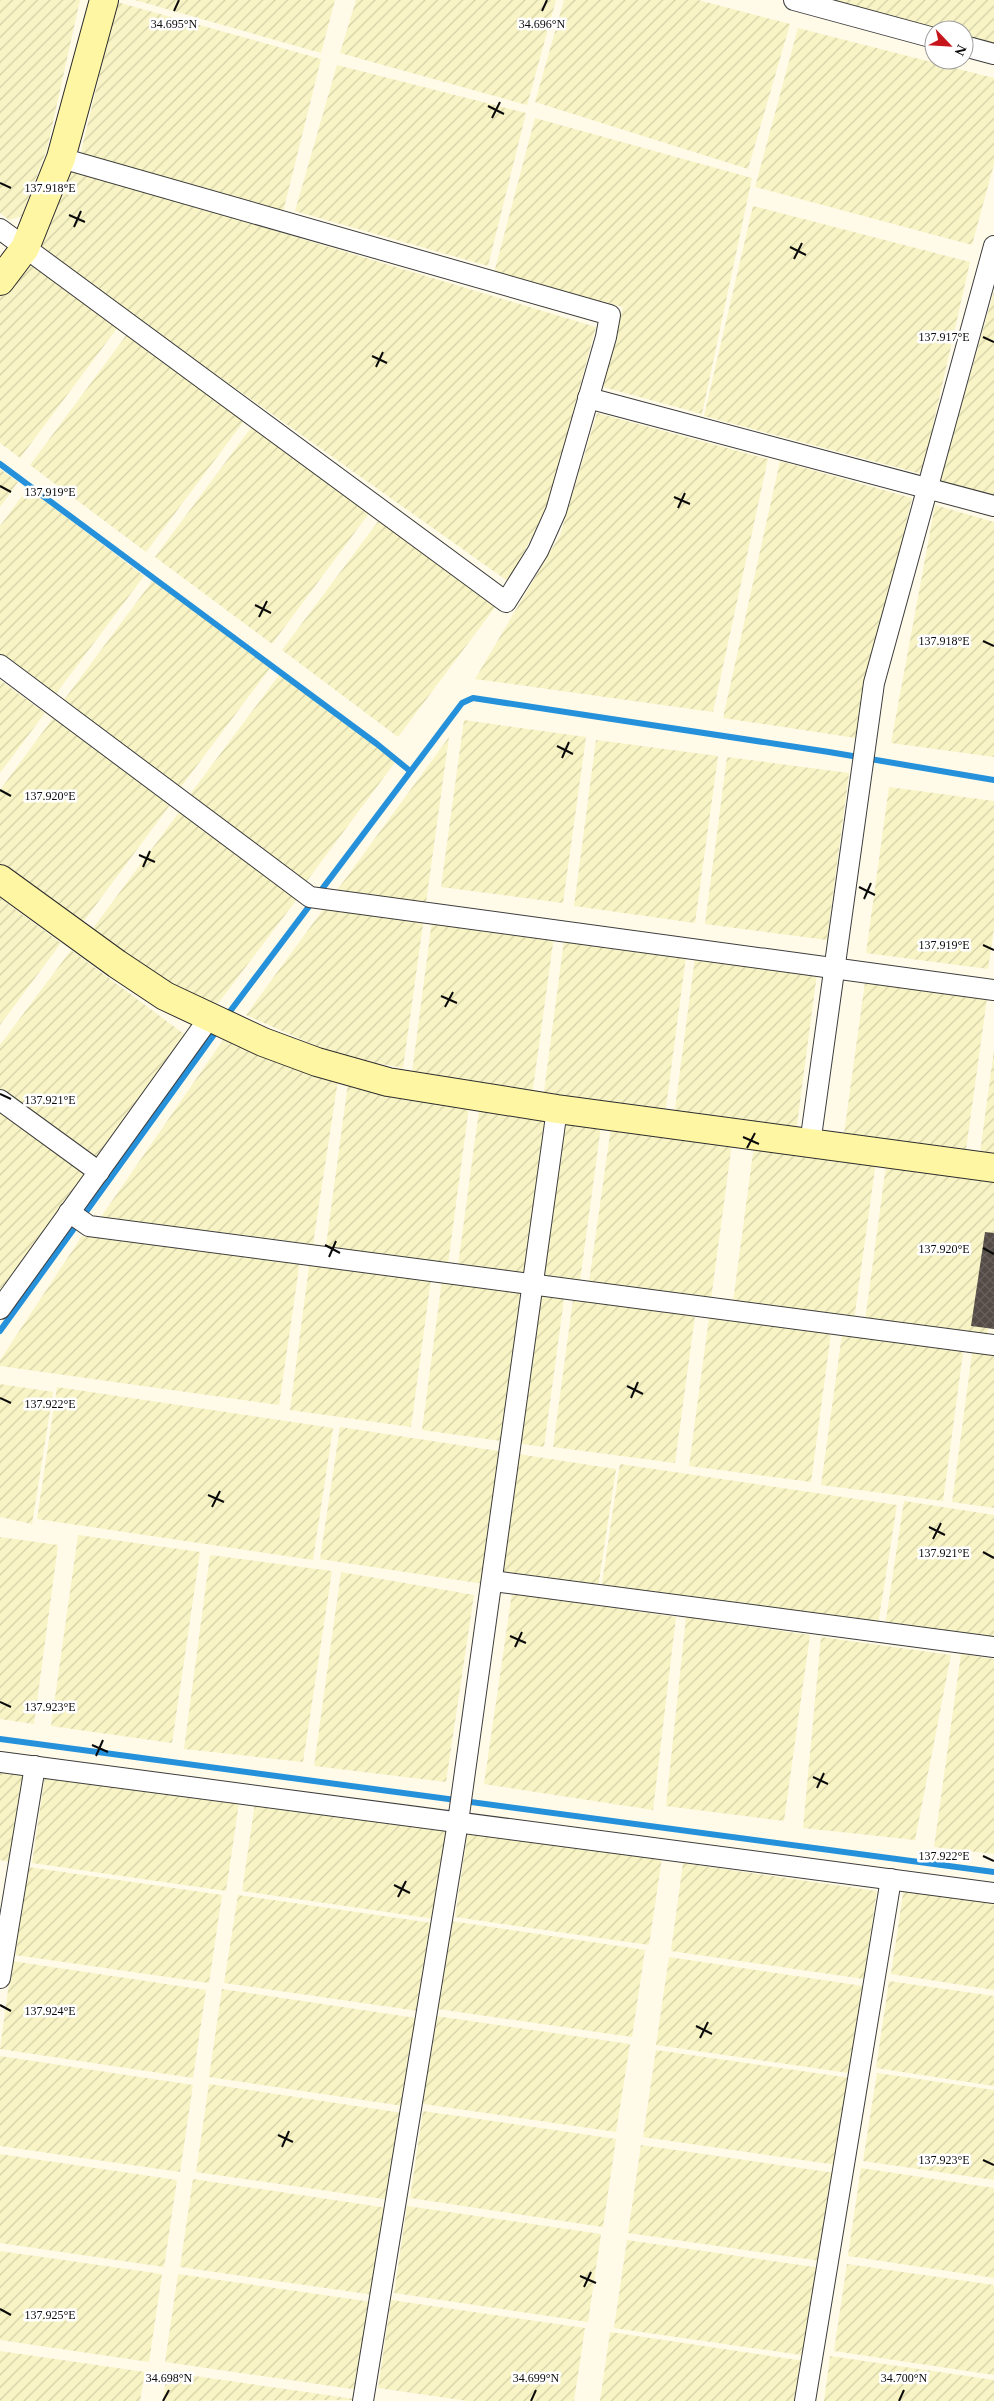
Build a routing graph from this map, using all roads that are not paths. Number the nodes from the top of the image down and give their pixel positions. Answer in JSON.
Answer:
{"nodes":[{"id":1,"x":104,"y":0,"type":"edge"},
{"id":2,"x":794,"y":0,"type":"edge"},
{"id":3,"x":924,"y":35,"type":"edge"},
{"id":4,"x":974,"y":49,"type":"edge"},
{"id":5,"x":994,"y":54,"type":"edge"},
{"id":6,"x":61,"y":158,"type":"junction"},
{"id":7,"x":0,"y":229,"type":"edge"},
{"id":8,"x":994,"y":246,"type":"edge"},
{"id":9,"x":25,"y":248,"type":"junction"},
{"id":10,"x":0,"y":281,"type":"edge"},
{"id":11,"x":588,"y":398,"type":"junction"},
{"id":12,"x":928,"y":487,"type":"junction"},
{"id":13,"x":994,"y":506,"type":"edge"},
{"id":14,"x":0,"y":665,"type":"edge"},
{"id":15,"x":0,"y":879,"type":"edge"},
{"id":16,"x":834,"y":969,"type":"junction"},
{"id":17,"x":994,"y":990,"type":"edge"},
{"id":18,"x":210,"y":1017,"type":"junction"},
{"id":19,"x":0,"y":1100,"type":"edge"},
{"id":20,"x":557,"y":1109,"type":"junction"},
{"id":21,"x":810,"y":1144,"type":"junction"},
{"id":22,"x":994,"y":1168,"type":"edge"},
{"id":23,"x":98,"y":1172,"type":"junction"},
{"id":24,"x":70,"y":1212,"type":"junction"},
{"id":25,"x":532,"y":1284,"type":"junction"},
{"id":26,"x":0,"y":1309,"type":"edge"},
{"id":27,"x":994,"y":1345,"type":"edge"},
{"id":28,"x":493,"y":1581,"type":"junction"},
{"id":29,"x":994,"y":1647,"type":"edge"},
{"id":30,"x":0,"y":1762,"type":"edge"},
{"id":31,"x":36,"y":1766,"type":"junction"},
{"id":32,"x":458,"y":1822,"type":"junction"},
{"id":33,"x":891,"y":1879,"type":"junction"},
{"id":34,"x":994,"y":1892,"type":"edge"},
{"id":35,"x":0,"y":1978,"type":"edge"},
{"id":36,"x":363,"y":2401,"type":"edge"},
{"id":37,"x":806,"y":2401,"type":"edge"}],
"edges":[{"from":1,"to":6,"type":"street"},
{"from":2,"to":3,"type":"street"},
{"from":4,"to":5,"type":"street"},
{"from":6,"to":9,"type":"street"},
{"from":6,"to":11,"type":"street"},
{"from":7,"to":9,"type":"street"},
{"from":8,"to":12,"type":"street"},
{"from":9,"to":10,"type":"street"},
{"from":9,"to":11,"type":"street"},
{"from":11,"to":12,"type":"street"},
{"from":12,"to":13,"type":"street"},
{"from":12,"to":16,"type":"street"},
{"from":14,"to":16,"type":"street"},
{"from":15,"to":18,"type":"street"},
{"from":16,"to":17,"type":"street"},
{"from":16,"to":21,"type":"street"},
{"from":18,"to":20,"type":"street"},
{"from":18,"to":23,"type":"street"},
{"from":19,"to":23,"type":"street"},
{"from":20,"to":21,"type":"street"},
{"from":20,"to":25,"type":"street"},
{"from":21,"to":22,"type":"street"},
{"from":23,"to":24,"type":"street"},
{"from":24,"to":25,"type":"street"},
{"from":24,"to":26,"type":"street"},
{"from":25,"to":27,"type":"street"},
{"from":25,"to":28,"type":"street"},
{"from":28,"to":29,"type":"street"},
{"from":28,"to":32,"type":"street"},
{"from":30,"to":31,"type":"street"},
{"from":31,"to":32,"type":"street"},
{"from":31,"to":35,"type":"street"},
{"from":32,"to":33,"type":"street"},
{"from":32,"to":36,"type":"street"},
{"from":33,"to":34,"type":"street"},
{"from":33,"to":37,"type":"street"}]}
